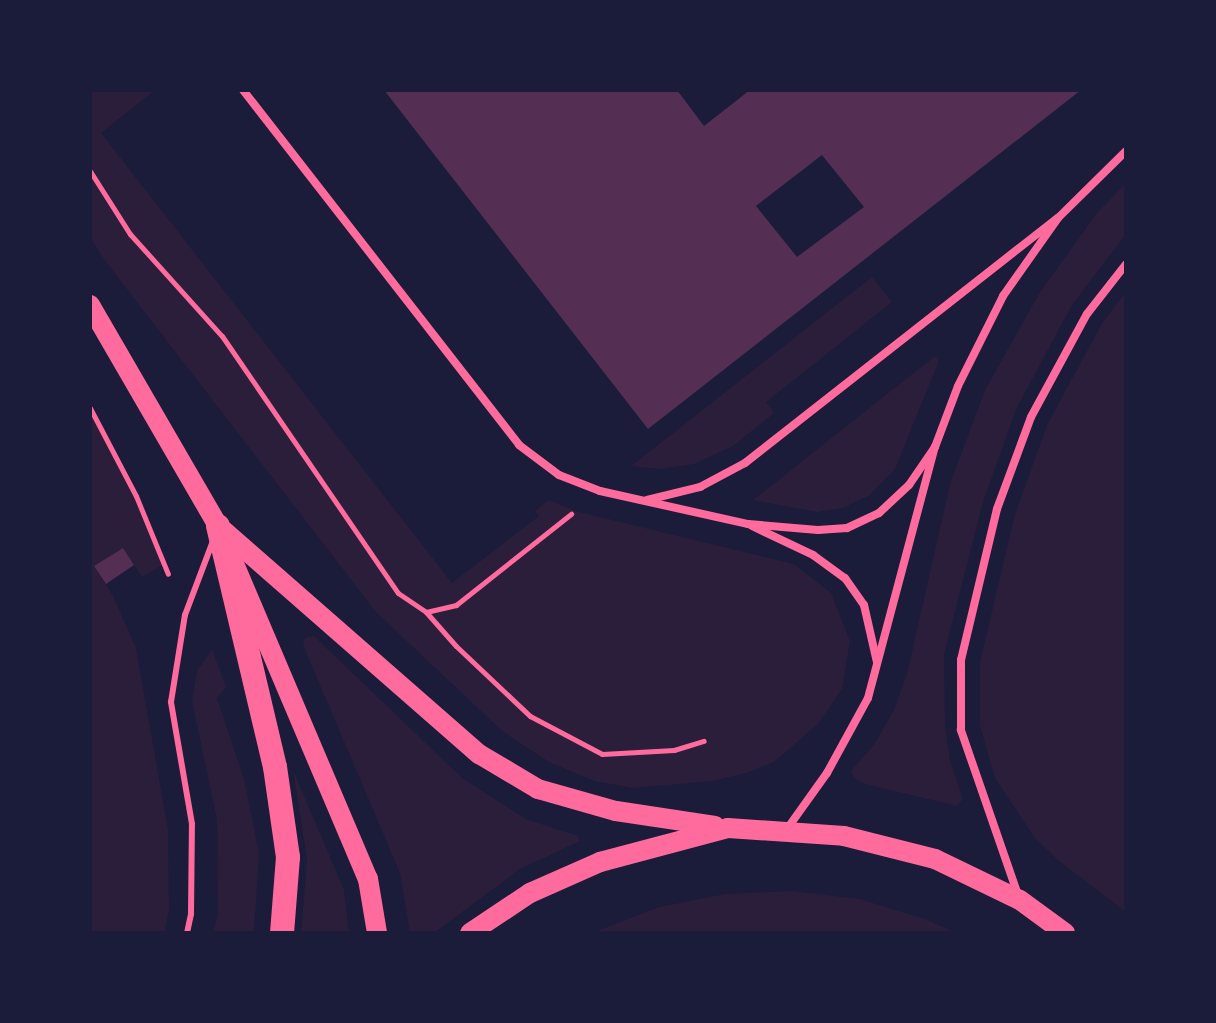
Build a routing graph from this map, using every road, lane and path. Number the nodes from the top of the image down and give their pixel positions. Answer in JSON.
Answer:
{"nodes":[{"id":1,"x":243,"y":90,"type":"edge"},
{"id":2,"x":1126,"y":151,"type":"edge"},
{"id":3,"x":90,"y":171,"type":"edge"},
{"id":4,"x":1058,"y":218,"type":"junction"},
{"id":5,"x":1126,"y":264,"type":"edge"},
{"id":6,"x":90,"y":305,"type":"edge"},
{"id":7,"x":90,"y":408,"type":"edge"},
{"id":8,"x":935,"y":447,"type":"junction"},
{"id":9,"x":600,"y":491,"type":"junction"},
{"id":10,"x":644,"y":501,"type":"junction"},
{"id":11,"x":748,"y":524,"type":"junction"},
{"id":12,"x":218,"y":526,"type":"junction"},
{"id":13,"x":426,"y":612,"type":"junction"},
{"id":14,"x":185,"y":615,"type":"junction"},
{"id":15,"x":878,"y":666,"type":"junction"},
{"id":16,"x":704,"y":741,"type":"dead end"},
{"id":17,"x":728,"y":828,"type":"junction"},
{"id":18,"x":784,"y":833,"type":"junction"},
{"id":19,"x":1020,"y":900,"type":"junction"},
{"id":20,"x":187,"y":933,"type":"edge"},
{"id":21,"x":282,"y":933,"type":"edge"},
{"id":22,"x":377,"y":933,"type":"edge"},
{"id":23,"x":470,"y":933,"type":"edge"},
{"id":24,"x":1065,"y":933,"type":"edge"}],
"edges":[{"from":1,"to":9,"type":"street"},
{"from":2,"to":4,"type":"street"},
{"from":3,"to":13,"type":"path"},
{"from":4,"to":8,"type":"street"},
{"from":4,"to":10,"type":"street"},
{"from":5,"to":19,"type":"street"},
{"from":6,"to":12,"type":"main road"},
{"from":7,"to":14,"type":"path"},
{"from":8,"to":11,"type":"street"},
{"from":8,"to":15,"type":"street"},
{"from":9,"to":10,"type":"street"},
{"from":9,"to":13,"type":"path"},
{"from":10,"to":11,"type":"street"},
{"from":11,"to":15,"type":"street"},
{"from":12,"to":14,"type":"lane"},
{"from":12,"to":17,"type":"main road"},
{"from":12,"to":21,"type":"highway"},
{"from":12,"to":22,"type":"main road"},
{"from":13,"to":16,"type":"path"},
{"from":14,"to":20,"type":"lane"},
{"from":15,"to":18,"type":"street"},
{"from":17,"to":18,"type":"main road"},
{"from":17,"to":23,"type":"main road"},
{"from":18,"to":19,"type":"main road"},
{"from":19,"to":24,"type":"main road"}]}
